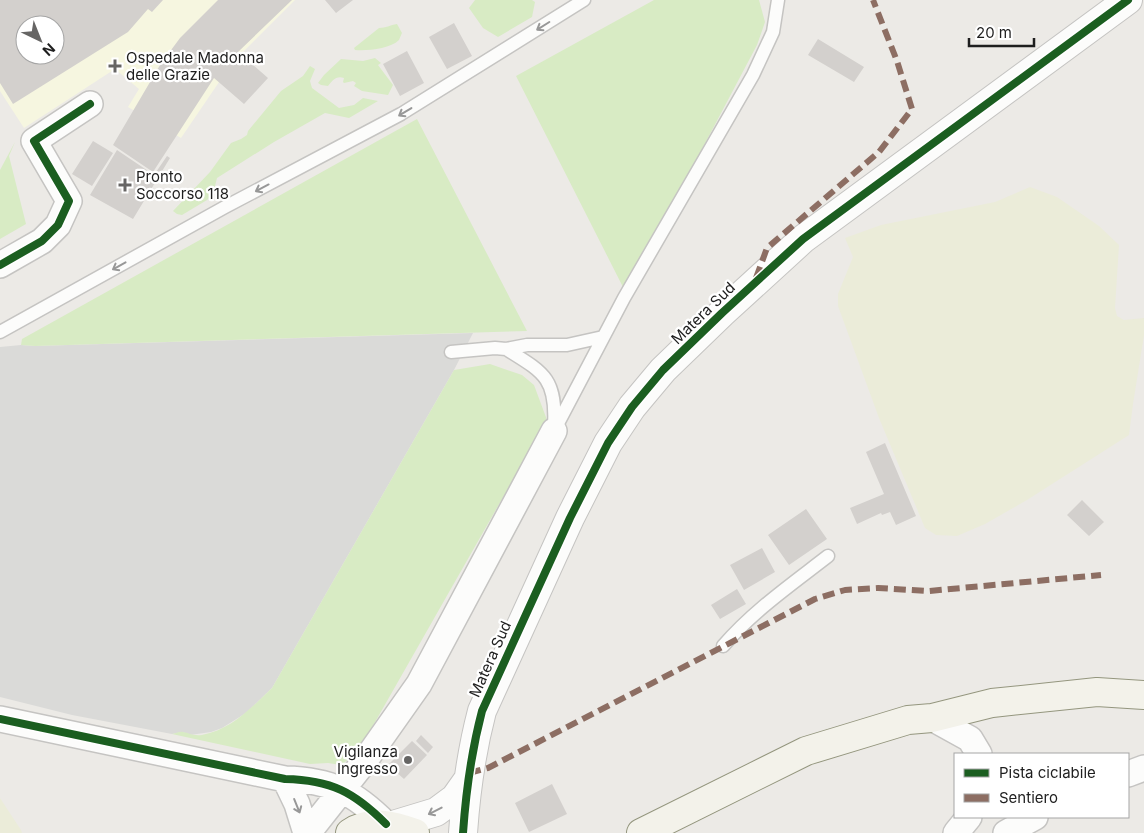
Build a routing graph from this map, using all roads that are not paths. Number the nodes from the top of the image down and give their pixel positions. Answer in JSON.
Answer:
{"nodes":[{"id":1,"x":584,"y":0,"type":"edge"},
{"id":2,"x":778,"y":0,"type":"edge"},
{"id":3,"x":1128,"y":0,"type":"edge"},
{"id":4,"x":90,"y":104,"type":"dead end"},
{"id":5,"x":0,"y":265,"type":"edge"},
{"id":6,"x":0,"y":332,"type":"edge"},
{"id":7,"x":603,"y":337,"type":"junction"},
{"id":8,"x":506,"y":349,"type":"junction"},
{"id":9,"x":451,"y":352,"type":"dead end"},
{"id":10,"x":554,"y":431,"type":"junction"},
{"id":11,"x":828,"y":556,"type":"dead end"},
{"id":12,"x":723,"y":646,"type":"dead end"},
{"id":13,"x":1144,"y":695,"type":"edge"},
{"id":14,"x":932,"y":718,"type":"junction"},
{"id":15,"x":0,"y":719,"type":"edge"},
{"id":16,"x":978,"y":753,"type":"edge"},
{"id":17,"x":1144,"y":768,"type":"edge"},
{"id":18,"x":1129,"y":774,"type":"edge"},
{"id":19,"x":286,"y":779,"type":"junction"},
{"id":20,"x":467,"y":781,"type":"junction"},
{"id":21,"x":343,"y":790,"type":"junction"},
{"id":22,"x":968,"y":818,"type":"edge"},
{"id":23,"x":1033,"y":818,"type":"edge"},
{"id":24,"x":398,"y":828,"type":"edge"},
{"id":25,"x":307,"y":833,"type":"edge"},
{"id":26,"x":350,"y":833,"type":"edge"},
{"id":27,"x":463,"y":833,"type":"edge"},
{"id":28,"x":641,"y":833,"type":"edge"},
{"id":29,"x":956,"y":833,"type":"edge"},
{"id":30,"x":1006,"y":833,"type":"edge"}],
"edges":[{"from":1,"to":6,"type":"lane","one_way":true},
{"from":2,"to":7,"type":"lane"},
{"from":3,"to":20,"type":"street","name":"Matera Sud"},
{"from":4,"to":5,"type":"street"},
{"from":7,"to":8,"type":"lane"},
{"from":7,"to":10,"type":"lane"},
{"from":8,"to":9,"type":"lane"},
{"from":8,"to":10,"type":"lane"},
{"from":10,"to":21,"type":"street"},
{"from":11,"to":12,"type":"lane"},
{"from":13,"to":14,"type":"main road"},
{"from":14,"to":16,"type":"street"},
{"from":14,"to":28,"type":"main road"},
{"from":15,"to":19,"type":"street"},
{"from":17,"to":18,"type":"street"},
{"from":19,"to":21,"type":"street"},
{"from":19,"to":25,"type":"street","one_way":true},
{"from":20,"to":24,"type":"street","one_way":true},
{"from":20,"to":27,"type":"street","name":"Matera Sud"},
{"from":21,"to":24,"type":"street"},
{"from":21,"to":25,"type":"street"},
{"from":22,"to":29,"type":"street"},
{"from":23,"to":30,"type":"street"},
{"from":24,"to":26,"type":"main road"}]}
